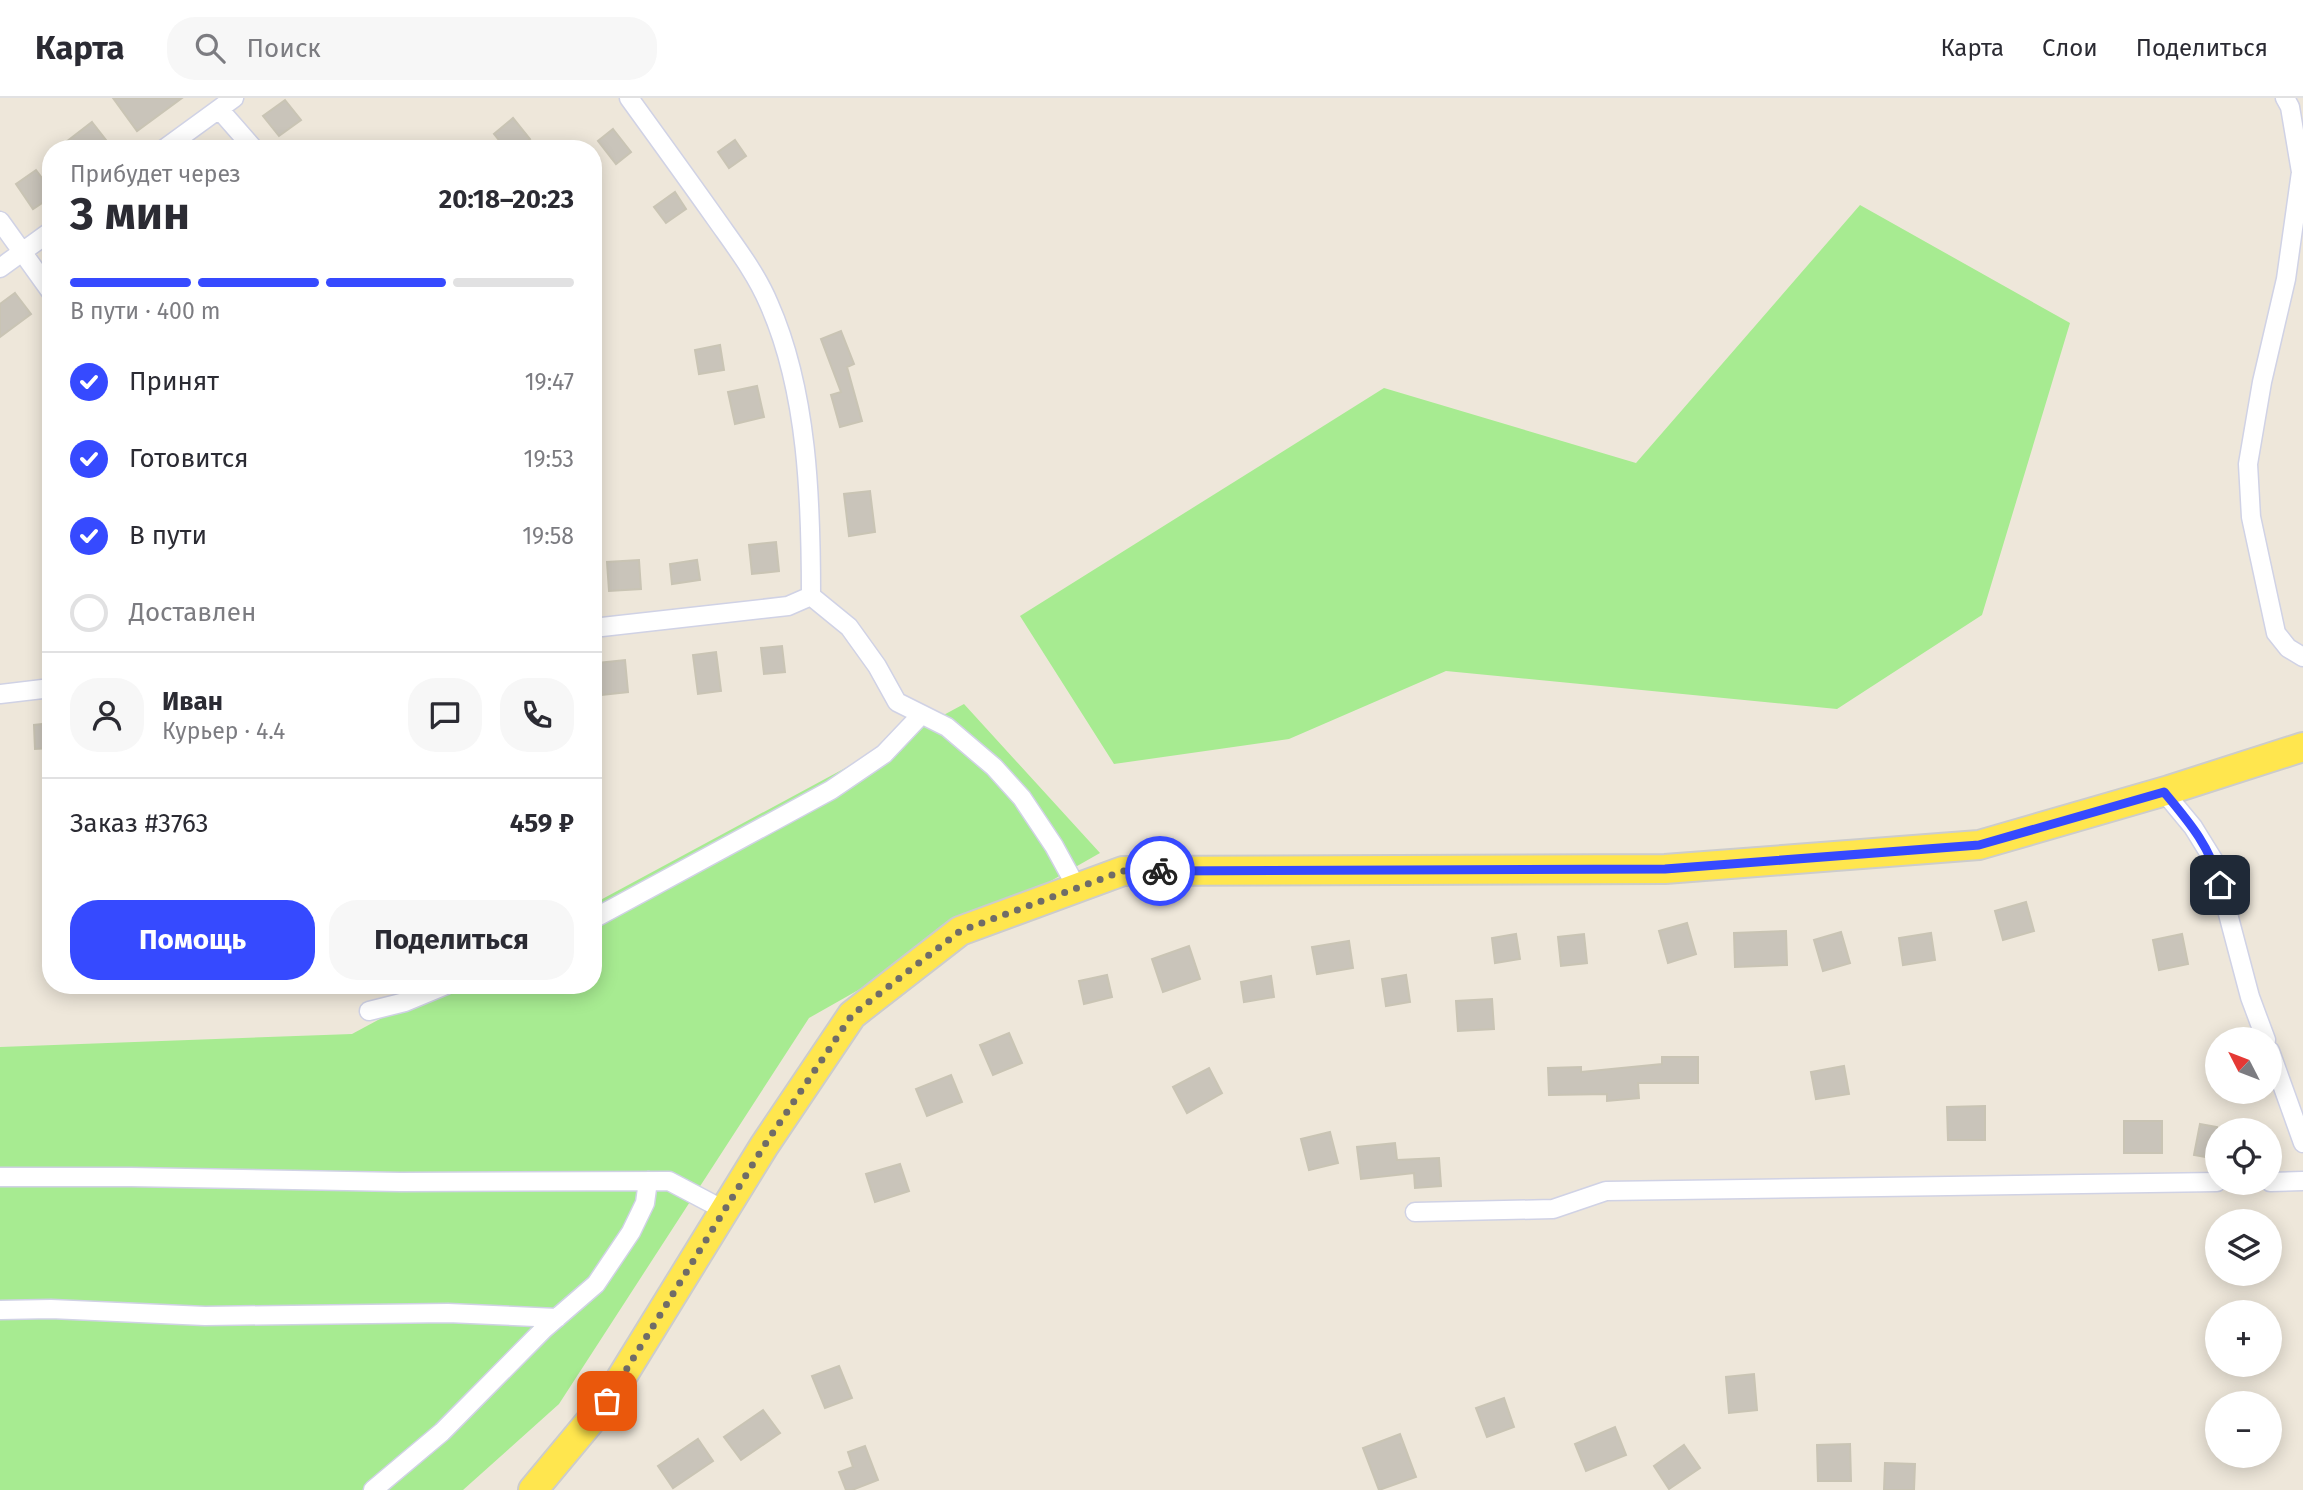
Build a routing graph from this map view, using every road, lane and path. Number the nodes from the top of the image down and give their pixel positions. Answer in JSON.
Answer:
{"nodes":[{"id":1,"x":234,"y":98,"type":"edge"},
{"id":2,"x":629,"y":98,"type":"edge"},
{"id":3,"x":2285,"y":98,"type":"edge"},
{"id":4,"x":219,"y":109,"type":"junction"},
{"id":5,"x":176,"y":140,"type":"edge"},
{"id":6,"x":246,"y":140,"type":"edge"},
{"id":7,"x":0,"y":221,"type":"edge"},
{"id":8,"x":42,"y":238,"type":"edge"},
{"id":9,"x":22,"y":252,"type":"junction"},
{"id":10,"x":0,"y":268,"type":"edge"},
{"id":11,"x":42,"y":280,"type":"edge"},
{"id":12,"x":811,"y":596,"type":"junction"},
{"id":13,"x":602,"y":627,"type":"edge"},
{"id":14,"x":2303,"y":657,"type":"edge"},
{"id":15,"x":42,"y":689,"type":"edge"},
{"id":16,"x":0,"y":694,"type":"edge"},
{"id":17,"x":921,"y":715,"type":"junction"},
{"id":18,"x":2303,"y":747,"type":"edge"},
{"id":19,"x":2164,"y":792,"type":"junction"},
{"id":20,"x":1077,"y":888,"type":"junction"},
{"id":21,"x":602,"y":914,"type":"edge"},
{"id":22,"x":424,"y":994,"type":"edge"},
{"id":23,"x":369,"y":1011,"type":"dead end"},
{"id":24,"x":2261,"y":1027,"type":"edge"},
{"id":25,"x":2282,"y":1084,"type":"edge"},
{"id":26,"x":2303,"y":1143,"type":"edge"},
{"id":27,"x":0,"y":1177,"type":"edge"},
{"id":28,"x":648,"y":1181,"type":"junction"},
{"id":29,"x":2303,"y":1181,"type":"edge"},
{"id":30,"x":2205,"y":1182,"type":"edge"},
{"id":31,"x":2282,"y":1182,"type":"edge"},
{"id":32,"x":724,"y":1210,"type":"junction"},
{"id":33,"x":1415,"y":1212,"type":"dead end"},
{"id":34,"x":0,"y":1310,"type":"edge"},
{"id":35,"x":557,"y":1318,"type":"junction"},
{"id":36,"x":373,"y":1490,"type":"edge"},
{"id":37,"x":533,"y":1490,"type":"edge"}],
"edges":[{"from":1,"to":4,"type":"street"},
{"from":2,"to":12,"type":"street"},
{"from":3,"to":14,"type":"street"},
{"from":4,"to":5,"type":"street"},
{"from":4,"to":6,"type":"street"},
{"from":7,"to":9,"type":"street"},
{"from":8,"to":9,"type":"street"},
{"from":9,"to":10,"type":"street"},
{"from":9,"to":11,"type":"street"},
{"from":12,"to":13,"type":"street"},
{"from":12,"to":17,"type":"street"},
{"from":15,"to":16,"type":"street"},
{"from":17,"to":20,"type":"street"},
{"from":17,"to":21,"type":"street"},
{"from":18,"to":19,"type":"main road"},
{"from":19,"to":20,"type":"main road"},
{"from":19,"to":24,"type":"street"},
{"from":20,"to":32,"type":"main road"},
{"from":22,"to":23,"type":"street"},
{"from":25,"to":26,"type":"street"},
{"from":27,"to":28,"type":"street"},
{"from":28,"to":32,"type":"street"},
{"from":28,"to":35,"type":"street"},
{"from":29,"to":31,"type":"street"},
{"from":30,"to":33,"type":"street"},
{"from":32,"to":37,"type":"main road"},
{"from":34,"to":35,"type":"street"},
{"from":35,"to":36,"type":"street"}]}
